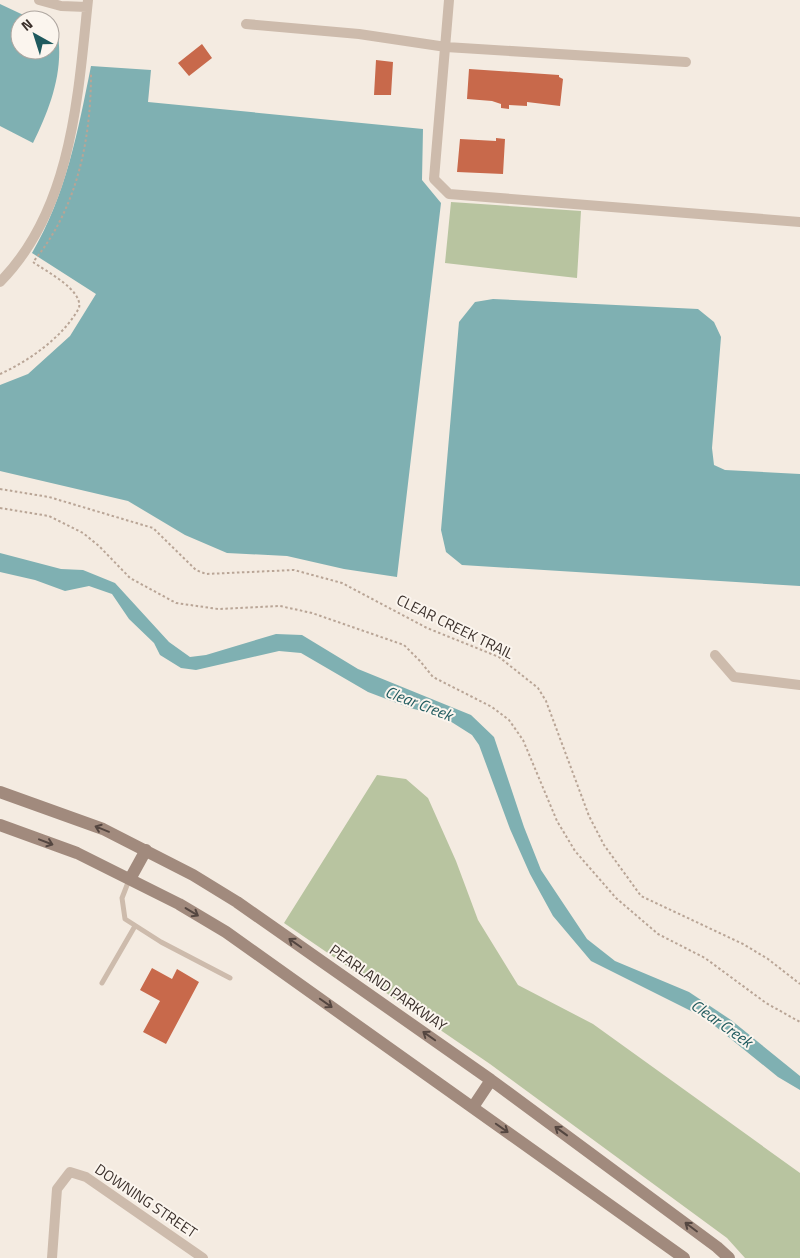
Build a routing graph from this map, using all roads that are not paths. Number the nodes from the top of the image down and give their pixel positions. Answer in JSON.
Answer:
{"nodes":[{"id":1,"x":40,"y":0,"type":"edge"},
{"id":2,"x":450,"y":0,"type":"edge"},
{"id":3,"x":88,"y":3,"type":"edge"},
{"id":4,"x":246,"y":24,"type":"dead end"},
{"id":5,"x":446,"y":48,"type":"junction"},
{"id":6,"x":686,"y":62,"type":"dead end"},
{"id":7,"x":800,"y":222,"type":"edge"},
{"id":8,"x":0,"y":282,"type":"edge"},
{"id":9,"x":715,"y":655,"type":"dead end"},
{"id":10,"x":800,"y":686,"type":"edge"},
{"id":11,"x":0,"y":792,"type":"edge"},
{"id":12,"x":0,"y":825,"type":"edge"},
{"id":13,"x":146,"y":850,"type":"junction"},
{"id":14,"x":130,"y":879,"type":"junction"},
{"id":15,"x":135,"y":926,"type":"junction"},
{"id":16,"x":230,"y":978,"type":"dead end"},
{"id":17,"x":102,"y":983,"type":"dead end"},
{"id":18,"x":491,"y":1080,"type":"junction"},
{"id":19,"x":473,"y":1107,"type":"junction"},
{"id":20,"x":52,"y":1258,"type":"edge"},
{"id":21,"x":203,"y":1258,"type":"edge"},
{"id":22,"x":684,"y":1258,"type":"edge"},
{"id":23,"x":729,"y":1258,"type":"edge"}],
"edges":[{"from":1,"to":3,"type":"street"},
{"from":2,"to":5,"type":"street"},
{"from":3,"to":8,"type":"street"},
{"from":4,"to":5,"type":"street"},
{"from":5,"to":6,"type":"street"},
{"from":5,"to":7,"type":"street"},
{"from":9,"to":10,"type":"street"},
{"from":13,"to":11,"type":"main road","name":"PEARLAND PARKWAY","one_way":true},
{"from":12,"to":14,"type":"main road","one_way":true},
{"from":13,"to":14,"type":"main road"},
{"from":18,"to":13,"type":"main road","name":"PEARLAND PARKWAY","one_way":true},
{"from":14,"to":15,"type":"lane"},
{"from":14,"to":19,"type":"main road","one_way":true},
{"from":15,"to":16,"type":"lane"},
{"from":15,"to":17,"type":"lane"},
{"from":18,"to":19,"type":"main road"},
{"from":23,"to":18,"type":"main road","name":"PEARLAND PARKWAY","one_way":true},
{"from":19,"to":22,"type":"main road","one_way":true},
{"from":20,"to":21,"type":"street","name":"DOWNING STREET"}]}
